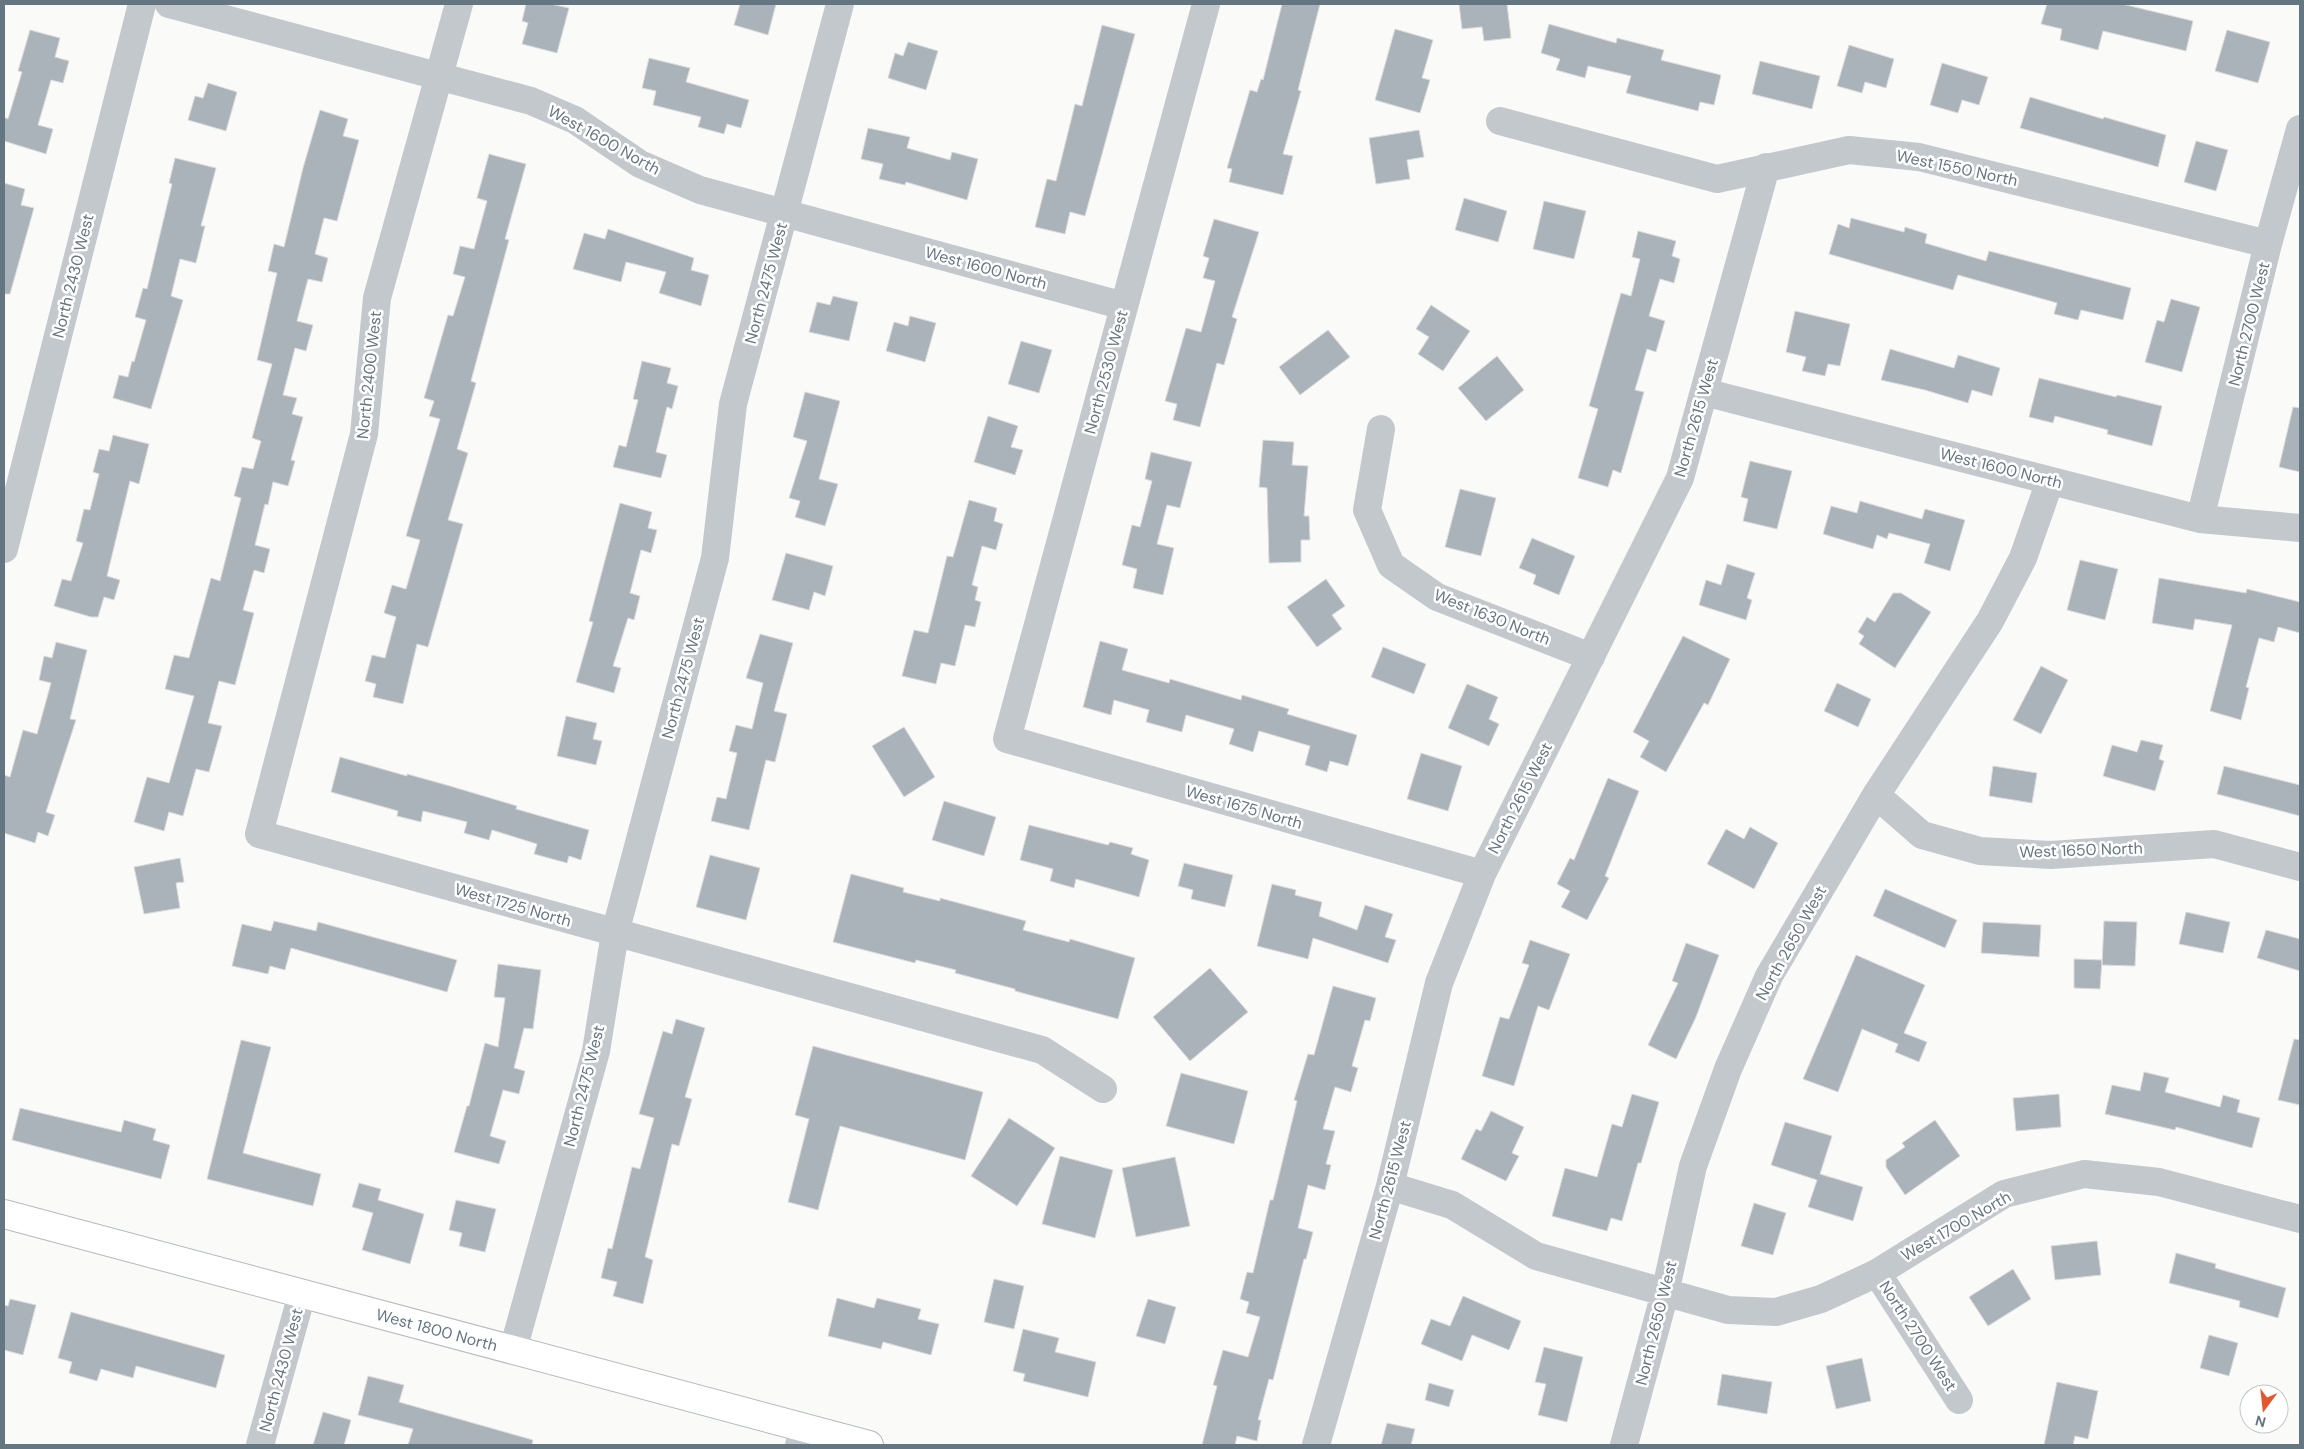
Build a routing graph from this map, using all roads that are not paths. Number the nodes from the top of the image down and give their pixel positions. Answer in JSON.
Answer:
{"nodes":[{"id":1,"x":142,"y":4,"type":"edge"},
{"id":2,"x":169,"y":4,"type":"edge"},
{"id":3,"x":459,"y":4,"type":"edge"},
{"id":4,"x":840,"y":4,"type":"edge"},
{"id":5,"x":1206,"y":4,"type":"edge"},
{"id":6,"x":439,"y":76,"type":"junction"},
{"id":7,"x":1500,"y":121,"type":"dead end"},
{"id":8,"x":2300,"y":129,"type":"edge"},
{"id":9,"x":1766,"y":167,"type":"junction"},
{"id":10,"x":784,"y":212,"type":"junction"},
{"id":11,"x":2268,"y":244,"type":"junction"},
{"id":12,"x":1124,"y":306,"type":"junction"},
{"id":13,"x":1704,"y":392,"type":"junction"},
{"id":14,"x":1381,"y":429,"type":"dead end"},
{"id":15,"x":2050,"y":481,"type":"junction"},
{"id":16,"x":2200,"y":520,"type":"junction"},
{"id":17,"x":2300,"y":528,"type":"edge"},
{"id":18,"x":5,"y":536,"type":"edge"},
{"id":19,"x":1591,"y":657,"type":"junction"},
{"id":20,"x":1007,"y":739,"type":"joint"},
{"id":21,"x":1876,"y":795,"type":"junction"},
{"id":22,"x":260,"y":834,"type":"joint"},
{"id":23,"x":2300,"y":867,"type":"edge"},
{"id":24,"x":1482,"y":874,"type":"junction"},
{"id":25,"x":615,"y":933,"type":"junction"},
{"id":26,"x":1103,"y":1089,"type":"dead end"},
{"id":27,"x":1390,"y":1186,"type":"junction"},
{"id":28,"x":4,"y":1214,"type":"edge"},
{"id":29,"x":2300,"y":1219,"type":"edge"},
{"id":30,"x":1877,"y":1273,"type":"junction"},
{"id":31,"x":1665,"y":1293,"type":"junction"},
{"id":32,"x":302,"y":1294,"type":"junction"},
{"id":33,"x":514,"y":1350,"type":"junction"},
{"id":34,"x":1959,"y":1400,"type":"dead end"},
{"id":35,"x":802,"y":1437,"type":"edge"},
{"id":36,"x":260,"y":1445,"type":"edge"},
{"id":37,"x":869,"y":1445,"type":"edge"},
{"id":38,"x":1316,"y":1445,"type":"edge"},
{"id":39,"x":1624,"y":1445,"type":"edge"}],
"edges":[{"from":1,"to":18,"type":"street","name":"North 2430 West"},
{"from":2,"to":6,"type":"street","name":"West 1600 North"},
{"from":3,"to":6,"type":"street","name":"North 2400 West"},
{"from":4,"to":10,"type":"street","name":"North 2475 West"},
{"from":5,"to":12,"type":"street","name":"North 2530 West"},
{"from":6,"to":10,"type":"street","name":"West 1600 North"},
{"from":6,"to":22,"type":"street","name":"North 2400 West"},
{"from":7,"to":9,"type":"street","name":"West 1550 North"},
{"from":8,"to":11,"type":"street","name":"North 2700 West"},
{"from":9,"to":11,"type":"street","name":"West 1550 North"},
{"from":9,"to":13,"type":"street","name":"North 2615 West"},
{"from":10,"to":12,"type":"street","name":"West 1600 North"},
{"from":10,"to":25,"type":"street","name":"North 2475 West"},
{"from":11,"to":16,"type":"street","name":"North 2700 West"},
{"from":12,"to":20,"type":"street","name":"North 2530 West"},
{"from":13,"to":15,"type":"street","name":"West 1600 North"},
{"from":13,"to":19,"type":"street","name":"North 2615 West"},
{"from":14,"to":19,"type":"street","name":"West 1630 North"},
{"from":15,"to":16,"type":"street","name":"West 1600 North"},
{"from":15,"to":21,"type":"street","name":"North 2650 West"},
{"from":16,"to":17,"type":"street","name":"West 1600 North"},
{"from":19,"to":24,"type":"street","name":"North 2615 West"},
{"from":20,"to":24,"type":"street","name":"West 1675 North"},
{"from":21,"to":23,"type":"street","name":"West 1650 North"},
{"from":21,"to":31,"type":"street","name":"North 2650 West"},
{"from":22,"to":25,"type":"street","name":"West 1725 North"},
{"from":24,"to":27,"type":"street","name":"North 2615 West"},
{"from":25,"to":26,"type":"street","name":"West 1725 North"},
{"from":25,"to":33,"type":"street","name":"North 2475 West"},
{"from":27,"to":31,"type":"street","name":"West 1700 North"},
{"from":27,"to":38,"type":"street","name":"North 2615 West"},
{"from":28,"to":32,"type":"main road","name":"West 1800 North"},
{"from":29,"to":30,"type":"street","name":"West 1700 North"},
{"from":30,"to":31,"type":"street","name":"West 1700 North"},
{"from":30,"to":34,"type":"street","name":"North 2700 West"},
{"from":31,"to":39,"type":"street","name":"North 2650 West"},
{"from":32,"to":33,"type":"main road","name":"West 1800 North"},
{"from":32,"to":36,"type":"street","name":"North 2430 West"},
{"from":33,"to":35,"type":"main road","name":"West 1800 North"},
{"from":35,"to":37,"type":"main road","name":"West 1800 North"}]}
